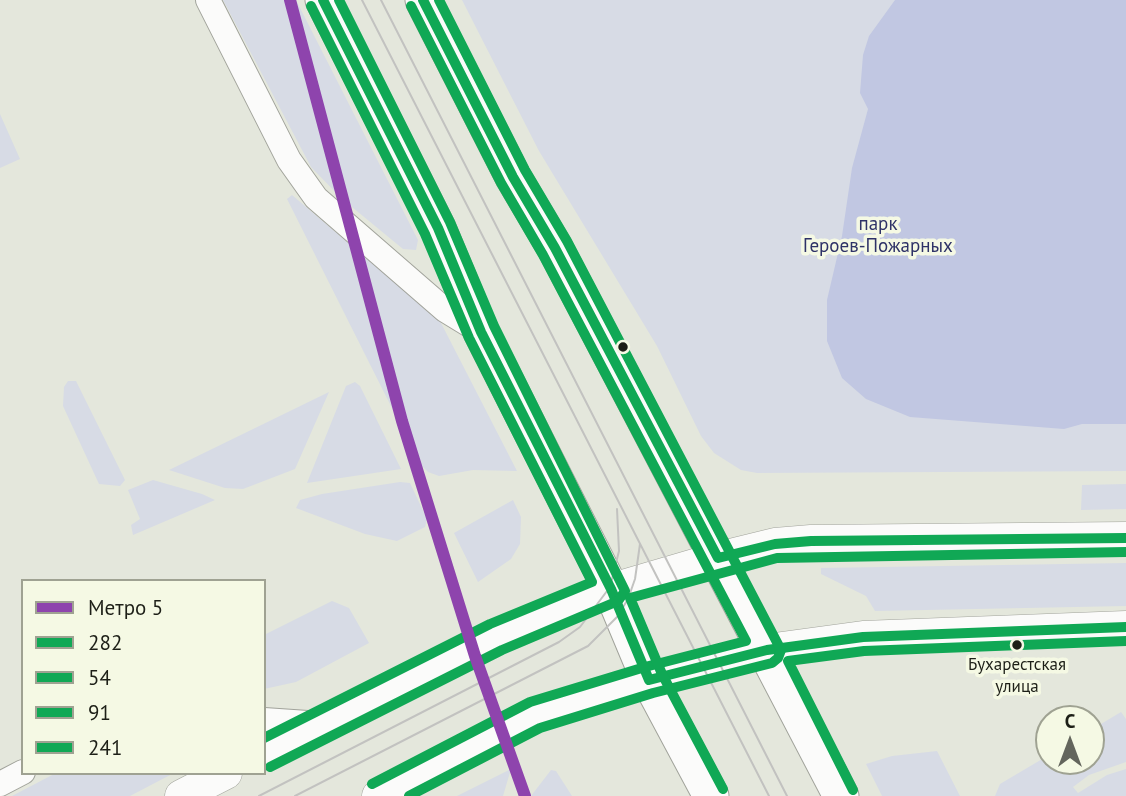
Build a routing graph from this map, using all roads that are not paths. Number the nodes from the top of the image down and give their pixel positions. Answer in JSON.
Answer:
{"nodes":[{"id":1,"x":208,"y":0,"type":"edge"},
{"id":2,"x":323,"y":0,"type":"edge"},
{"id":3,"x":423,"y":0,"type":"edge"},
{"id":4,"x":481,"y":332,"type":"junction"},
{"id":5,"x":1126,"y":538,"type":"edge"},
{"id":6,"x":718,"y":558,"type":"junction"},
{"id":7,"x":611,"y":589,"type":"junction"},
{"id":8,"x":1126,"y":627,"type":"edge"},
{"id":9,"x":767,"y":650,"type":"junction"},
{"id":10,"x":649,"y":680,"type":"junction"},
{"id":11,"x":266,"y":720,"type":"edge"},
{"id":12,"x":323,"y":724,"type":"junction"},
{"id":13,"x":266,"y":753,"type":"edge"},
{"id":14,"x":21,"y":773,"type":"edge"},
{"id":15,"x":222,"y":775,"type":"edge"},
{"id":16,"x":0,"y":784,"type":"edge"},
{"id":17,"x":181,"y":796,"type":"edge"},
{"id":18,"x":378,"y":796,"type":"edge"},
{"id":19,"x":710,"y":796,"type":"edge"},
{"id":20,"x":841,"y":796,"type":"edge"}],
"edges":[{"from":1,"to":4,"type":"street"},
{"from":2,"to":4,"type":"main road"},
{"from":3,"to":6,"type":"main road"},
{"from":4,"to":7,"type":"main road"},
{"from":5,"to":6,"type":"street"},
{"from":6,"to":7,"type":"street"},
{"from":6,"to":9,"type":"main road"},
{"from":7,"to":10,"type":"main road"},
{"from":7,"to":12,"type":"street"},
{"from":8,"to":9,"type":"street"},
{"from":9,"to":10,"type":"street"},
{"from":9,"to":20,"type":"main road"},
{"from":10,"to":18,"type":"street"},
{"from":10,"to":19,"type":"main road"},
{"from":11,"to":12,"type":"street"},
{"from":12,"to":13,"type":"street"},
{"from":14,"to":16,"type":"street"},
{"from":15,"to":17,"type":"street"}]}
